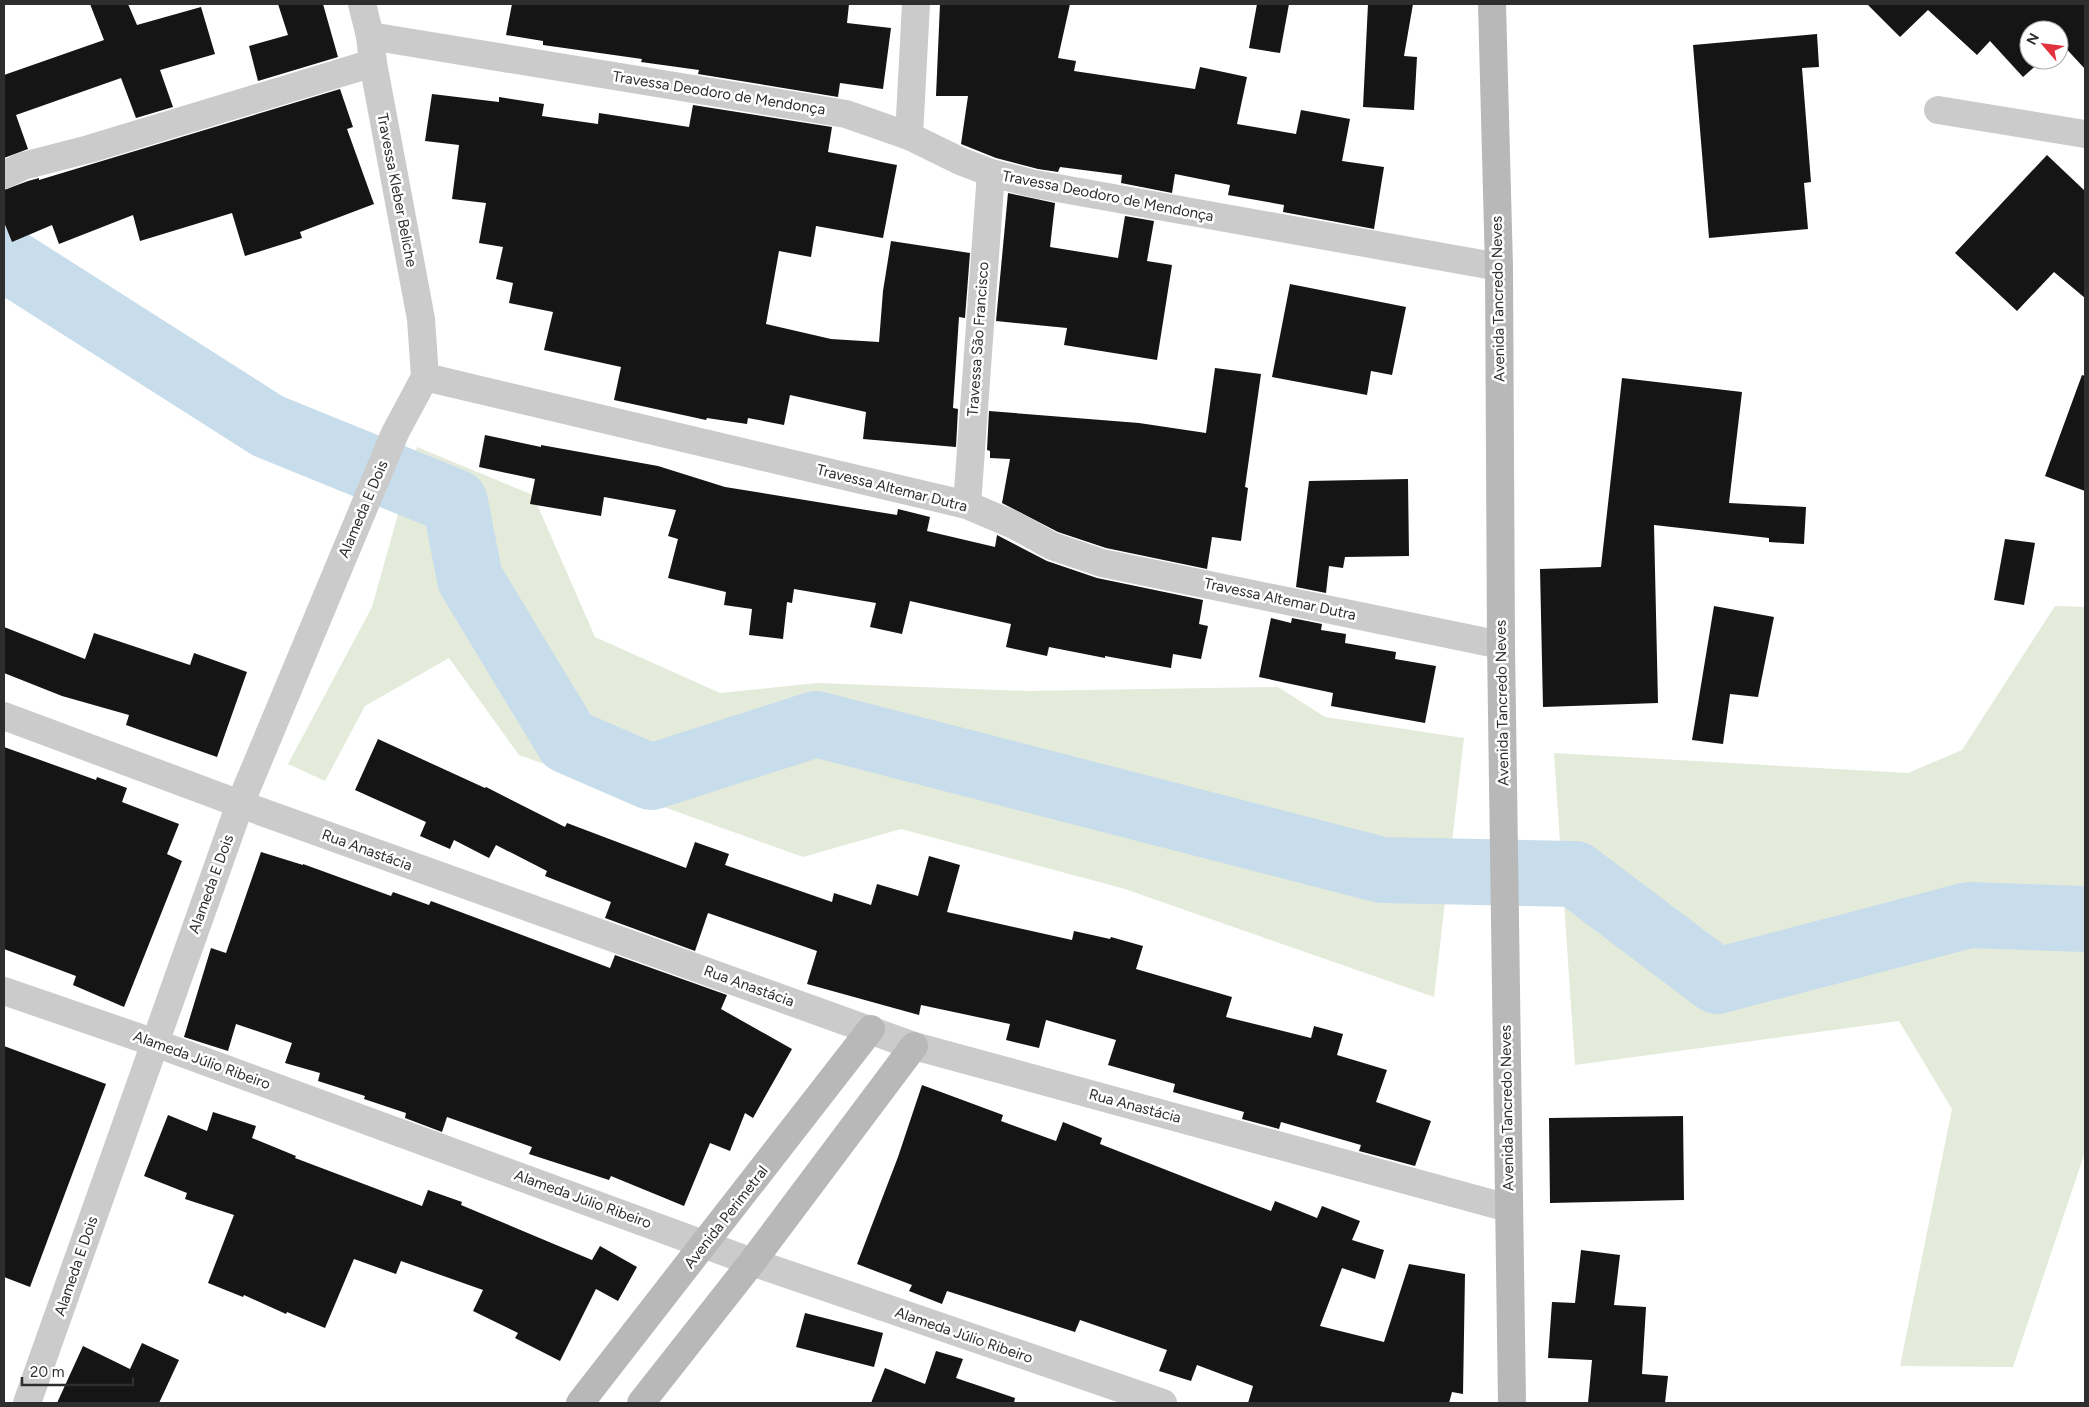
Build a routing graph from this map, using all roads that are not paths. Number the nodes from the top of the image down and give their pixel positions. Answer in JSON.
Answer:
{"nodes":[{"id":1,"x":362,"y":4,"type":"edge"},
{"id":2,"x":916,"y":4,"type":"edge"},
{"id":3,"x":1493,"y":6,"type":"edge"},
{"id":4,"x":370,"y":36,"type":"junction"},
{"id":5,"x":373,"y":63,"type":"junction"},
{"id":6,"x":1938,"y":110,"type":"dead end"},
{"id":7,"x":2085,"y":134,"type":"edge"},
{"id":8,"x":909,"y":136,"type":"junction"},
{"id":9,"x":991,"y":173,"type":"junction"},
{"id":10,"x":4,"y":175,"type":"edge"},
{"id":11,"x":1499,"y":267,"type":"junction"},
{"id":12,"x":425,"y":376,"type":"junction"},
{"id":13,"x":968,"y":505,"type":"junction"},
{"id":14,"x":1501,"y":645,"type":"junction"},
{"id":15,"x":4,"y":716,"type":"edge"},
{"id":16,"x":240,"y":804,"type":"junction"},
{"id":17,"x":4,"y":991,"type":"edge"},
{"id":18,"x":870,"y":1029,"type":"junction"},
{"id":19,"x":155,"y":1043,"type":"junction"},
{"id":20,"x":914,"y":1046,"type":"junction"},
{"id":21,"x":1508,"y":1208,"type":"junction"},
{"id":22,"x":706,"y":1244,"type":"junction"},
{"id":23,"x":752,"y":1262,"type":"junction"},
{"id":24,"x":28,"y":1403,"type":"edge"},
{"id":25,"x":580,"y":1403,"type":"edge"},
{"id":26,"x":641,"y":1403,"type":"edge"},
{"id":27,"x":1163,"y":1403,"type":"edge"},
{"id":28,"x":1512,"y":1403,"type":"edge"}],
"edges":[{"from":1,"to":4,"type":"street","name":"Travessa Kleber Beliche"},
{"from":2,"to":8,"type":"street"},
{"from":3,"to":11,"type":"street","name":"Avenida Tancredo Neves"},
{"from":4,"to":5,"type":"street","name":"Travessa Kleber Beliche"},
{"from":4,"to":8,"type":"street","name":"Travessa Deodoro de Mendonça"},
{"from":5,"to":10,"type":"street"},
{"from":5,"to":12,"type":"street","name":"Travessa Kleber Beliche"},
{"from":6,"to":7,"type":"street"},
{"from":8,"to":9,"type":"street","name":"Travessa Deodoro de Mendonça"},
{"from":9,"to":11,"type":"street","name":"Travessa Deodoro de Mendonça"},
{"from":9,"to":13,"type":"street","name":"Travessa São Francisco"},
{"from":11,"to":14,"type":"street","name":"Avenida Tancredo Neves"},
{"from":12,"to":13,"type":"street","name":"Travessa Altemar Dutra"},
{"from":12,"to":16,"type":"street","name":"Alameda E Dois"},
{"from":13,"to":14,"type":"street","name":"Travessa Altemar Dutra"},
{"from":14,"to":21,"type":"street","name":"Avenida Tancredo Neves"},
{"from":15,"to":16,"type":"street","name":"Rua Anastácia"},
{"from":16,"to":18,"type":"street","name":"Rua Anastácia"},
{"from":16,"to":19,"type":"street","name":"Alameda E Dois"},
{"from":17,"to":19,"type":"street","name":"Alameda Júlio Ribeiro"},
{"from":18,"to":20,"type":"street","name":"Rua Anastácia"},
{"from":18,"to":22,"type":"street","name":"Avenida Perimetral"},
{"from":19,"to":22,"type":"street","name":"Alameda Júlio Ribeiro"},
{"from":19,"to":24,"type":"street","name":"Alameda E Dois"},
{"from":20,"to":21,"type":"street","name":"Rua Anastácia"},
{"from":20,"to":23,"type":"street"},
{"from":21,"to":28,"type":"street","name":"Avenida Tancredo Neves"},
{"from":22,"to":23,"type":"street","name":"Alameda Júlio Ribeiro"},
{"from":22,"to":25,"type":"street","name":"Avenida Perimetral"},
{"from":23,"to":26,"type":"street"},
{"from":23,"to":27,"type":"street","name":"Alameda Júlio Ribeiro"}]}
